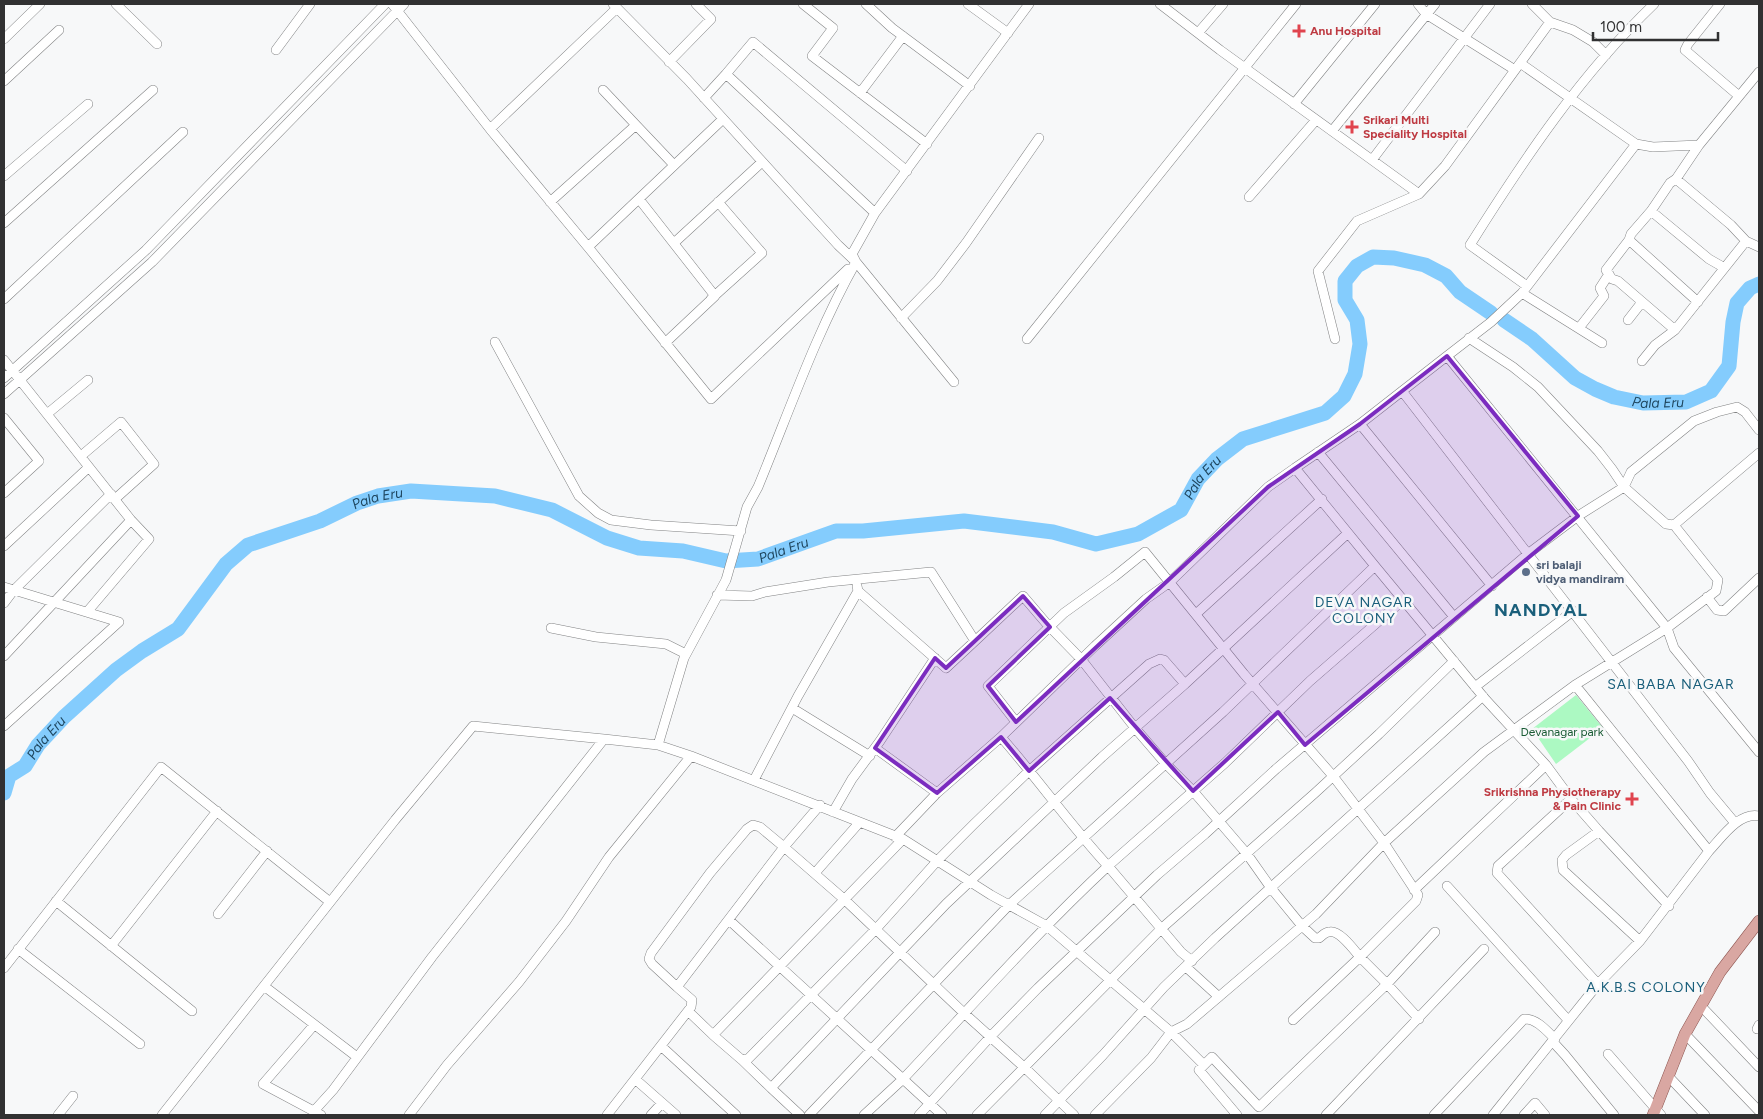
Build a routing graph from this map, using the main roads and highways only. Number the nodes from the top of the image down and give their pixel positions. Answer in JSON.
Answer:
{"nodes":[{"id":1,"x":1759,"y":921,"type":"edge"},
{"id":2,"x":1657,"y":1113,"type":"edge"}],
"edges":[{"from":1,"to":2,"type":"main road"}]}
